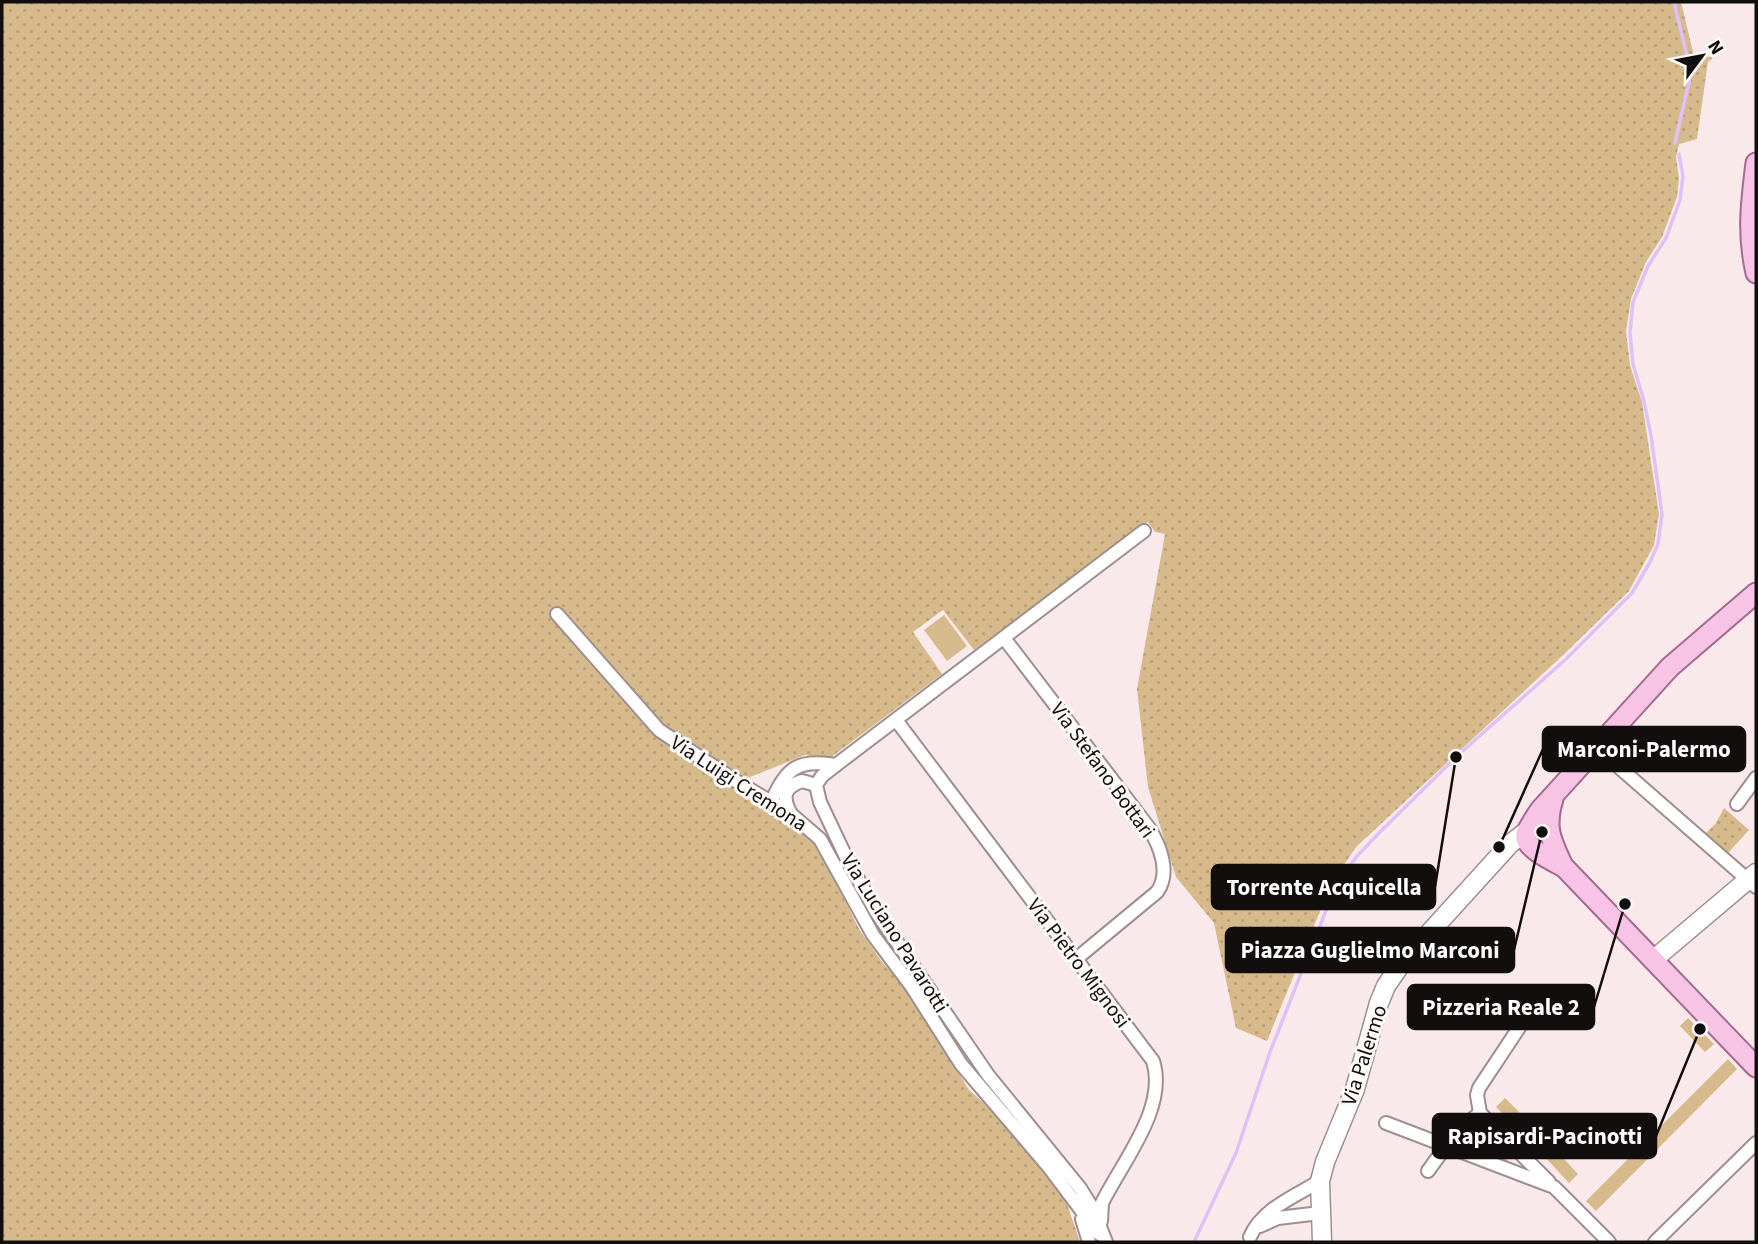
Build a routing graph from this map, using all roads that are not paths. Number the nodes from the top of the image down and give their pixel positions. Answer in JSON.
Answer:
{"nodes":[{"id":1,"x":1756,"y":163,"type":"edge"},
{"id":2,"x":1756,"y":274,"type":"edge"},
{"id":3,"x":1144,"y":531,"type":"dead end"},
{"id":4,"x":1756,"y":593,"type":"edge"},
{"id":5,"x":557,"y":614,"type":"dead end"},
{"id":6,"x":1004,"y":638,"type":"junction"},
{"id":7,"x":895,"y":720,"type":"junction"},
{"id":8,"x":1597,"y":748,"type":"junction"},
{"id":9,"x":836,"y":765,"type":"junction"},
{"id":10,"x":1756,"y":778,"type":"edge"},
{"id":11,"x":816,"y":785,"type":"junction"},
{"id":12,"x":772,"y":801,"type":"junction"},
{"id":13,"x":1737,"y":804,"type":"dead end"},
{"id":14,"x":791,"y":814,"type":"junction"},
{"id":15,"x":1538,"y":838,"type":"junction"},
{"id":16,"x":1753,"y":880,"type":"edge"},
{"id":17,"x":1076,"y":959,"type":"junction"},
{"id":18,"x":1653,"y":960,"type":"junction"},
{"id":19,"x":1538,"y":999,"type":"dead end"},
{"id":20,"x":1756,"y":1067,"type":"edge"},
{"id":21,"x":1480,"y":1113,"type":"junction"},
{"id":22,"x":1385,"y":1123,"type":"dead end"},
{"id":23,"x":1756,"y":1143,"type":"edge"},
{"id":24,"x":1446,"y":1146,"type":"junction"},
{"id":25,"x":1428,"y":1171,"type":"dead end"},
{"id":26,"x":1320,"y":1181,"type":"junction"},
{"id":27,"x":1554,"y":1187,"type":"junction"},
{"id":28,"x":1074,"y":1203,"type":"junction"},
{"id":29,"x":1096,"y":1209,"type":"junction"},
{"id":30,"x":1320,"y":1213,"type":"junction"},
{"id":31,"x":1250,"y":1241,"type":"edge"},
{"id":32,"x":1089,"y":1242,"type":"edge"},
{"id":33,"x":1106,"y":1242,"type":"edge"},
{"id":34,"x":1322,"y":1242,"type":"edge"},
{"id":35,"x":1608,"y":1242,"type":"edge"},
{"id":36,"x":1655,"y":1242,"type":"edge"}],
"edges":[{"from":1,"to":2,"type":"main road"},
{"from":3,"to":6,"type":"street"},
{"from":4,"to":8,"type":"main road"},
{"from":5,"to":12,"type":"street","name":"Via Luigi Cremona"},
{"from":6,"to":7,"type":"street"},
{"from":6,"to":17,"type":"street","name":"Via Stefano Bottari"},
{"from":7,"to":9,"type":"street"},
{"from":7,"to":17,"type":"street","name":"Via Pietro Mignosi"},
{"from":8,"to":15,"type":"main road"},
{"from":8,"to":16,"type":"street"},
{"from":9,"to":11,"type":"street"},
{"from":9,"to":12,"type":"street"},
{"from":10,"to":13,"type":"street"},
{"from":11,"to":14,"type":"street"},
{"from":11,"to":29,"type":"street","name":"Via Luciano Pavarotti"},
{"from":12,"to":14,"type":"street","name":"Via Luigi Cremona"},
{"from":14,"to":28,"type":"street","name":"Via Luigi Cremona"},
{"from":15,"to":18,"type":"main road"},
{"from":15,"to":26,"type":"main road","name":"Via Palermo"},
{"from":16,"to":18,"type":"main road"},
{"from":17,"to":29,"type":"street","name":"Via Pietro Mignosi"},
{"from":18,"to":20,"type":"main road"},
{"from":19,"to":21,"type":"street"},
{"from":21,"to":24,"type":"street"},
{"from":21,"to":27,"type":"street"},
{"from":22,"to":24,"type":"street"},
{"from":23,"to":36,"type":"street"},
{"from":24,"to":25,"type":"street"},
{"from":24,"to":27,"type":"street"},
{"from":26,"to":30,"type":"main road","name":"Via Palermo"},
{"from":26,"to":31,"type":"street"},
{"from":27,"to":35,"type":"street"},
{"from":28,"to":32,"type":"street","name":"Via Luigi Cremona"},
{"from":28,"to":33,"type":"street","name":"Via Luigi Cremona"},
{"from":29,"to":33,"type":"street"},
{"from":30,"to":31,"type":"street"},
{"from":30,"to":34,"type":"main road","name":"Via Palermo"}]}
